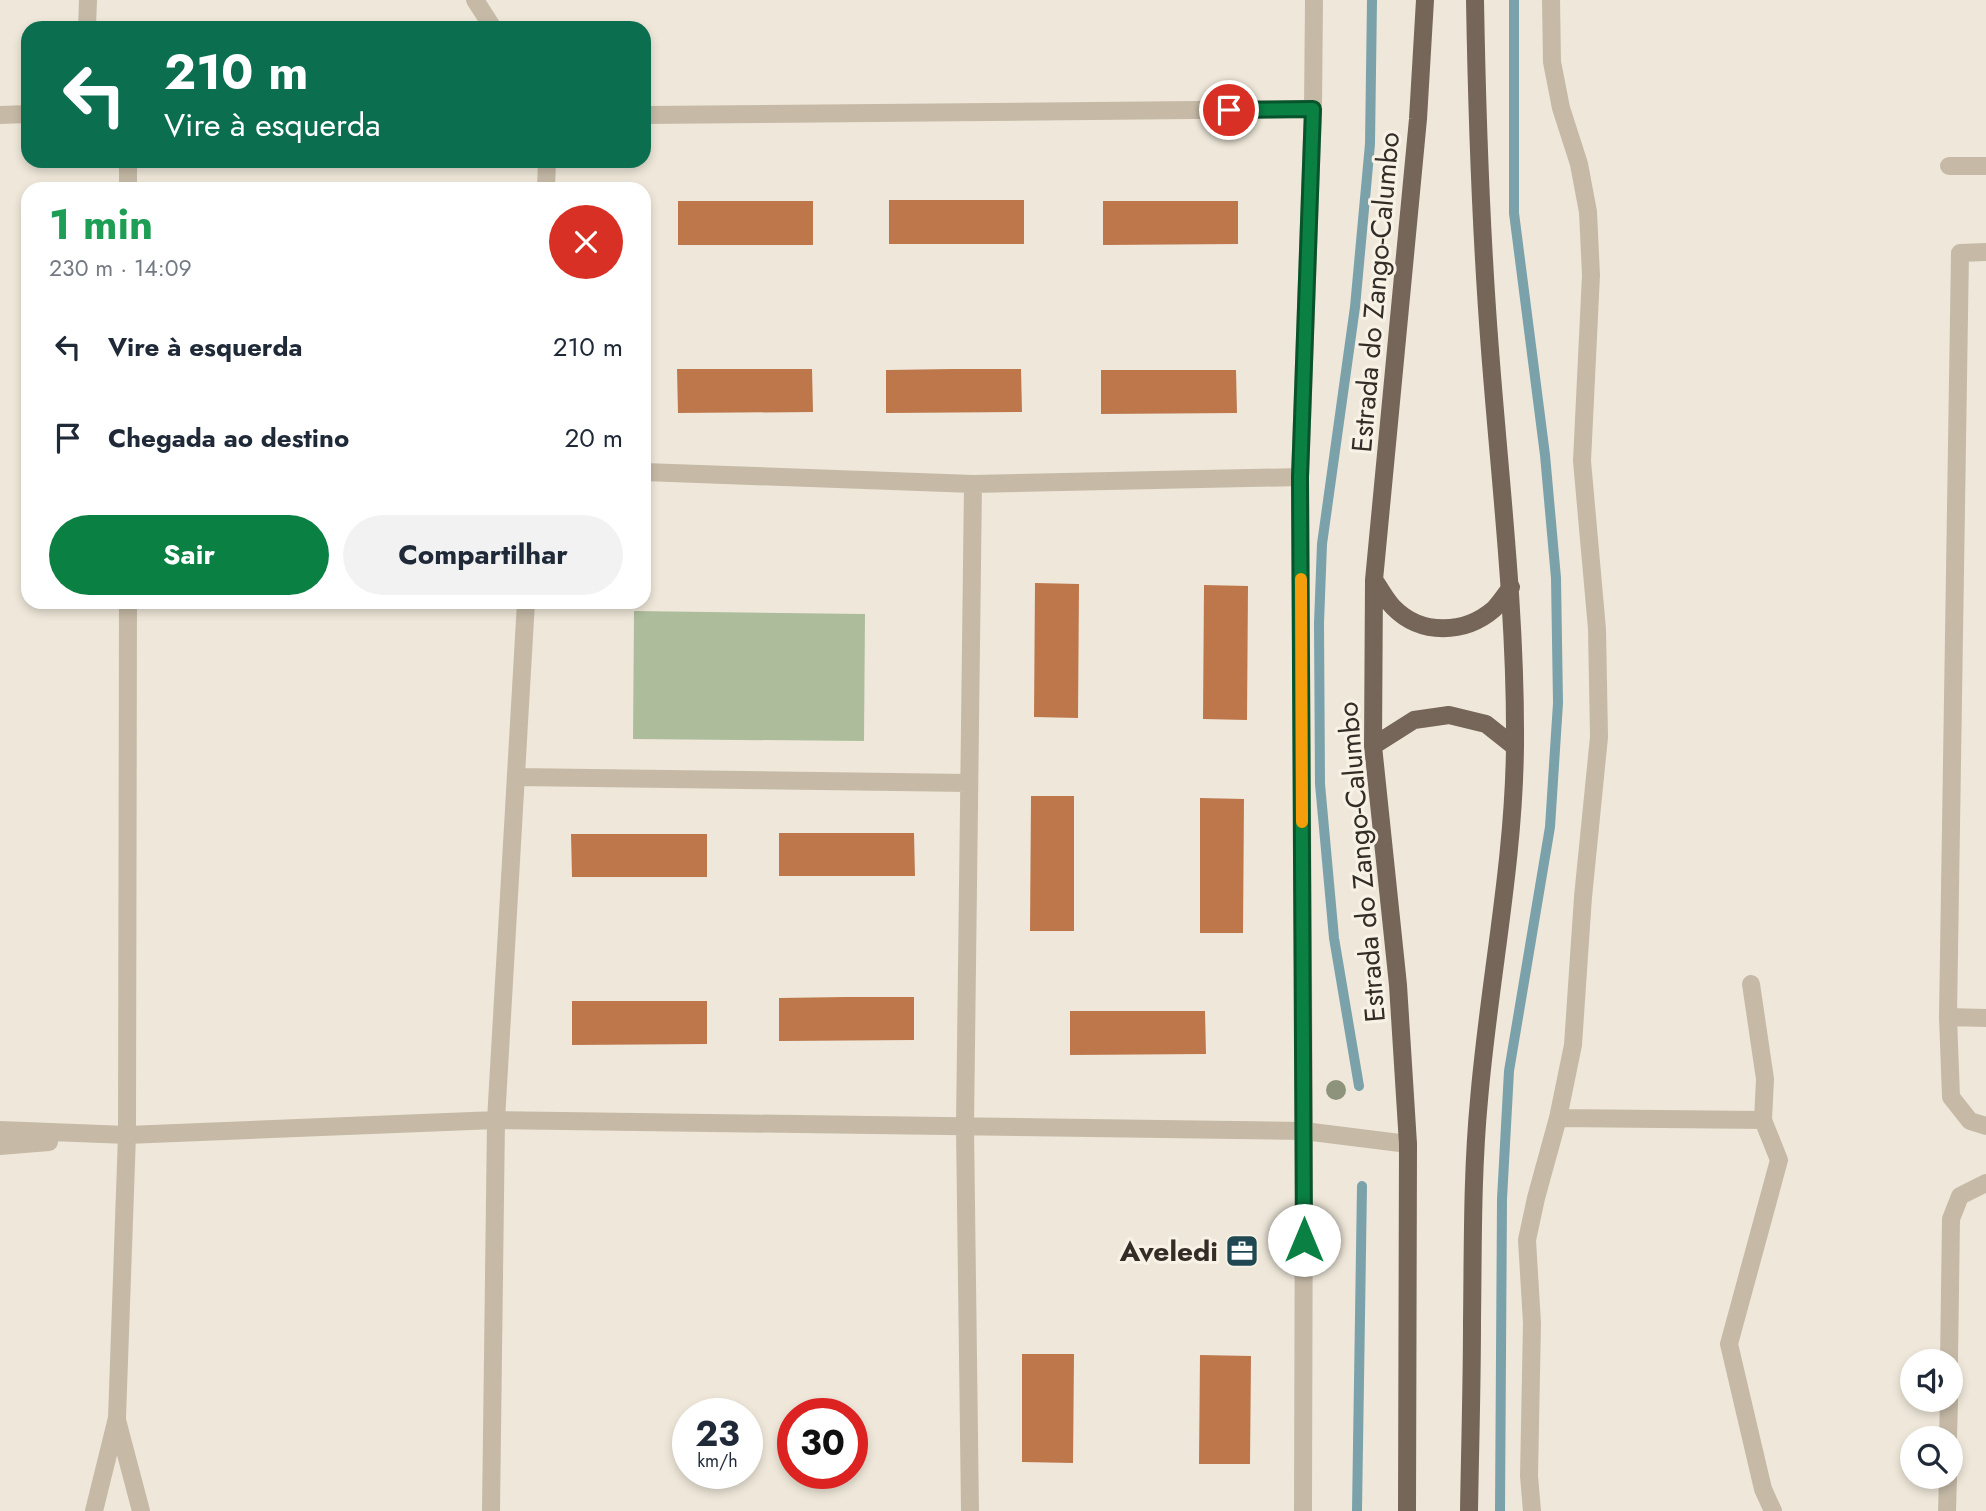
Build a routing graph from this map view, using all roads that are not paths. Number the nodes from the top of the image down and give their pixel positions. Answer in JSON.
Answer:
{"nodes":[{"id":1,"x":88,"y":0,"type":"edge"},
{"id":2,"x":475,"y":0,"type":"edge"},
{"id":3,"x":1314,"y":0,"type":"edge"},
{"id":4,"x":1425,"y":0,"type":"edge"},
{"id":5,"x":1475,"y":0,"type":"edge"},
{"id":6,"x":1551,"y":0,"type":"edge"},
{"id":7,"x":87,"y":21,"type":"edge"},
{"id":8,"x":488,"y":21,"type":"edge"},
{"id":9,"x":1313,"y":109,"type":"junction"},
{"id":10,"x":21,"y":114,"type":"edge"},
{"id":11,"x":0,"y":115,"type":"edge"},
{"id":12,"x":651,"y":116,"type":"edge"},
{"id":13,"x":1950,"y":166,"type":"dead end"},
{"id":14,"x":1986,"y":166,"type":"edge"},
{"id":15,"x":1986,"y":252,"type":"edge"},
{"id":16,"x":651,"y":472,"type":"edge"},
{"id":17,"x":1300,"y":477,"type":"junction"},
{"id":18,"x":974,"y":484,"type":"junction"},
{"id":19,"x":1374,"y":580,"type":"junction"},
{"id":20,"x":1511,"y":587,"type":"junction"},
{"id":21,"x":128,"y":609,"type":"edge"},
{"id":22,"x":526,"y":609,"type":"edge"},
{"id":23,"x":1373,"y":746,"type":"junction"},
{"id":24,"x":1515,"y":747,"type":"junction"},
{"id":25,"x":516,"y":777,"type":"junction"},
{"id":26,"x":969,"y":782,"type":"junction"},
{"id":27,"x":1751,"y":984,"type":"dead end"},
{"id":28,"x":1948,"y":1017,"type":"junction"},
{"id":29,"x":1986,"y":1018,"type":"edge"},
{"id":30,"x":1558,"y":1118,"type":"junction"},
{"id":31,"x":496,"y":1120,"type":"junction"},
{"id":32,"x":1763,"y":1120,"type":"junction"},
{"id":33,"x":1986,"y":1126,"type":"edge"},
{"id":34,"x":965,"y":1127,"type":"junction"},
{"id":35,"x":0,"y":1130,"type":"edge"},
{"id":36,"x":1304,"y":1131,"type":"junction"},
{"id":37,"x":128,"y":1135,"type":"junction"},
{"id":38,"x":1408,"y":1144,"type":"junction"},
{"id":39,"x":0,"y":1146,"type":"edge"},
{"id":40,"x":1986,"y":1184,"type":"edge"},
{"id":41,"x":1949,"y":1349,"type":"edge"},
{"id":42,"x":117,"y":1419,"type":"junction"},
{"id":43,"x":1948,"y":1489,"type":"edge"},
{"id":44,"x":94,"y":1511,"type":"edge"},
{"id":45,"x":141,"y":1511,"type":"edge"},
{"id":46,"x":491,"y":1511,"type":"edge"},
{"id":47,"x":970,"y":1511,"type":"edge"},
{"id":48,"x":1303,"y":1511,"type":"edge"},
{"id":49,"x":1407,"y":1511,"type":"edge"},
{"id":50,"x":1469,"y":1511,"type":"edge"},
{"id":51,"x":1532,"y":1511,"type":"edge"},
{"id":52,"x":1773,"y":1511,"type":"edge"},
{"id":53,"x":1947,"y":1511,"type":"edge"}],
"edges":[{"from":1,"to":7,"type":"street"},
{"from":2,"to":8,"type":"street"},
{"from":3,"to":9,"type":"street"},
{"from":4,"to":19,"type":"main road","name":"Estrada do Zango-Calumbo"},
{"from":5,"to":20,"type":"main road"},
{"from":6,"to":30,"type":"street"},
{"from":9,"to":12,"type":"street"},
{"from":9,"to":17,"type":"street"},
{"from":10,"to":11,"type":"street"},
{"from":13,"to":14,"type":"street"},
{"from":15,"to":28,"type":"street"},
{"from":16,"to":18,"type":"street"},
{"from":17,"to":18,"type":"street"},
{"from":17,"to":36,"type":"street"},
{"from":18,"to":26,"type":"street"},
{"from":19,"to":20,"type":"main road"},
{"from":19,"to":23,"type":"main road","name":"Estrada do Zango-Calumbo"},
{"from":20,"to":24,"type":"main road"},
{"from":21,"to":37,"type":"street"},
{"from":22,"to":25,"type":"street"},
{"from":23,"to":24,"type":"main road"},
{"from":23,"to":38,"type":"main road","name":"Estrada do Zango-Calumbo"},
{"from":24,"to":50,"type":"main road"},
{"from":25,"to":26,"type":"street"},
{"from":25,"to":31,"type":"street"},
{"from":26,"to":34,"type":"street"},
{"from":27,"to":32,"type":"street"},
{"from":28,"to":29,"type":"street"},
{"from":28,"to":33,"type":"street"},
{"from":30,"to":32,"type":"street"},
{"from":30,"to":51,"type":"street"},
{"from":31,"to":34,"type":"street"},
{"from":31,"to":37,"type":"street"},
{"from":31,"to":46,"type":"street"},
{"from":32,"to":52,"type":"street"},
{"from":34,"to":36,"type":"street"},
{"from":34,"to":47,"type":"street"},
{"from":35,"to":37,"type":"street"},
{"from":36,"to":38,"type":"street"},
{"from":36,"to":48,"type":"street"},
{"from":37,"to":39,"type":"street"},
{"from":37,"to":42,"type":"street"},
{"from":38,"to":49,"type":"main road","name":"Estrada do Zango-Calumbo"},
{"from":40,"to":41,"type":"street"},
{"from":42,"to":44,"type":"street"},
{"from":42,"to":45,"type":"street"},
{"from":43,"to":53,"type":"street"}]}
